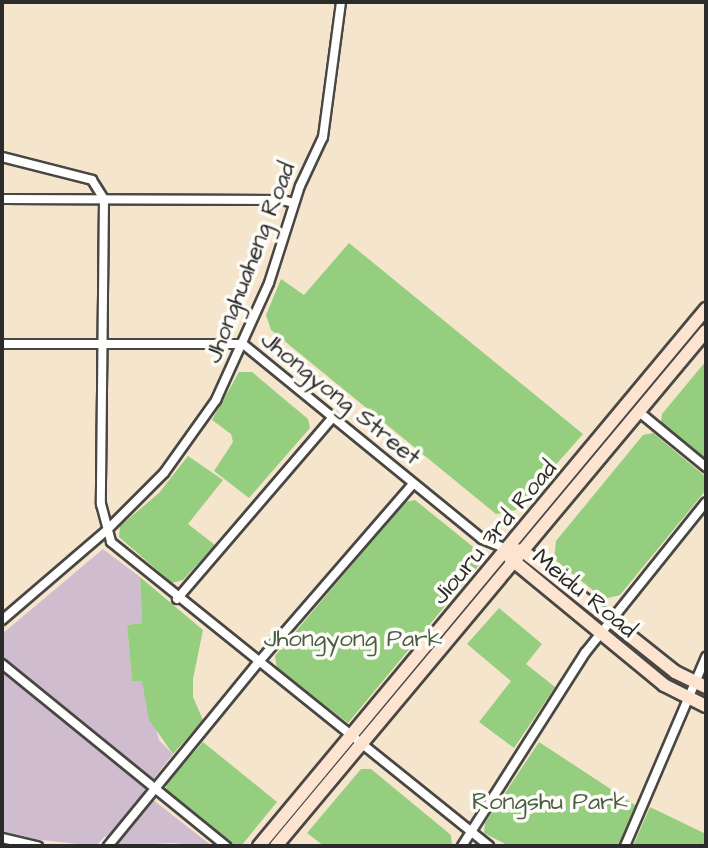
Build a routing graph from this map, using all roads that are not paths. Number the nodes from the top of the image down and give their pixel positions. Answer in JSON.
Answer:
{"nodes":[{"id":1,"x":341,"y":2,"type":"edge"},
{"id":2,"x":2,"y":156,"type":"edge"},
{"id":3,"x":2,"y":199,"type":"edge"},
{"id":4,"x":104,"y":200,"type":"junction"},
{"id":5,"x":294,"y":203,"type":"junction"},
{"id":6,"x":706,"y":309,"type":"edge"},
{"id":7,"x":706,"y":331,"type":"edge"},
{"id":8,"x":2,"y":344,"type":"edge"},
{"id":9,"x":105,"y":344,"type":"junction"},
{"id":10,"x":243,"y":344,"type":"junction"},
{"id":11,"x":639,"y":412,"type":"junction"},
{"id":12,"x":332,"y":417,"type":"junction"},
{"id":13,"x":706,"y":467,"type":"edge"},
{"id":14,"x":413,"y":484,"type":"junction"},
{"id":15,"x":706,"y":502,"type":"edge"},
{"id":16,"x":106,"y":531,"type":"junction"},
{"id":17,"x":508,"y":550,"type":"junction"},
{"id":18,"x":523,"y":551,"type":"junction"},
{"id":19,"x":512,"y":564,"type":"junction"},
{"id":20,"x":177,"y":599,"type":"junction"},
{"id":21,"x":2,"y":620,"type":"edge"},
{"id":22,"x":610,"y":622,"type":"junction"},
{"id":23,"x":599,"y":635,"type":"junction"},
{"id":24,"x":706,"y":657,"type":"edge"},
{"id":25,"x":2,"y":664,"type":"edge"},
{"id":26,"x":257,"y":664,"type":"junction"},
{"id":27,"x":693,"y":683,"type":"junction"},
{"id":28,"x":706,"y":687,"type":"edge"},
{"id":29,"x":688,"y":700,"type":"junction"},
{"id":30,"x":706,"y":706,"type":"edge"},
{"id":31,"x":357,"y":741,"type":"junction"},
{"id":32,"x":154,"y":792,"type":"junction"},
{"id":33,"x":469,"y":835,"type":"junction"},
{"id":34,"x":2,"y":838,"type":"edge"},
{"id":35,"x":38,"y":846,"type":"edge"},
{"id":36,"x":108,"y":846,"type":"edge"},
{"id":37,"x":226,"y":846,"type":"edge"},
{"id":38,"x":259,"y":846,"type":"edge"},
{"id":39,"x":276,"y":846,"type":"edge"},
{"id":40,"x":462,"y":846,"type":"edge"},
{"id":41,"x":489,"y":846,"type":"edge"},
{"id":42,"x":625,"y":846,"type":"edge"}],
"edges":[{"from":1,"to":5,"type":"street","name":"Jhonghuaheng Road"},
{"from":2,"to":4,"type":"street"},
{"from":3,"to":4,"type":"street"},
{"from":4,"to":5,"type":"street"},
{"from":4,"to":9,"type":"street"},
{"from":5,"to":10,"type":"street","name":"Jhonghuaheng Road"},
{"from":6,"to":17,"type":"street","name":"Jiouru 3rd Road"},
{"from":7,"to":11,"type":"street","name":"Jiouru 3rd Road"},
{"from":8,"to":9,"type":"street","name":"Jhongyong Street"},
{"from":9,"to":10,"type":"street","name":"Jhongyong Street"},
{"from":9,"to":16,"type":"street"},
{"from":10,"to":12,"type":"street","name":"Jhongyong Street"},
{"from":10,"to":16,"type":"street","name":"Jhonghuaheng Road"},
{"from":11,"to":13,"type":"street"},
{"from":11,"to":18,"type":"street","name":"Jiouru 3rd Road"},
{"from":12,"to":14,"type":"street","name":"Jhongyong Street"},
{"from":12,"to":20,"type":"street"},
{"from":14,"to":17,"type":"street","name":"Jhongyong Street"},
{"from":14,"to":26,"type":"street"},
{"from":15,"to":22,"type":"street"},
{"from":16,"to":20,"type":"street"},
{"from":16,"to":21,"type":"street","name":"Jhonghuaheng Road"},
{"from":17,"to":18,"type":"street","name":"Meidu Road"},
{"from":17,"to":19,"type":"street","name":"Meidu Road"},
{"from":17,"to":31,"type":"street","name":"Jiouru 3rd Road"},
{"from":18,"to":19,"type":"street","name":"Jiouru 3rd Road"},
{"from":18,"to":22,"type":"street","name":"Meidu Road"},
{"from":19,"to":23,"type":"street","name":"Meidu Road"},
{"from":19,"to":31,"type":"street","name":"Jiouru 3rd Road"},
{"from":20,"to":26,"type":"street"},
{"from":22,"to":23,"type":"street"},
{"from":22,"to":27,"type":"street","name":"Meidu Road"},
{"from":23,"to":29,"type":"street","name":"Meidu Road"},
{"from":23,"to":33,"type":"street"},
{"from":24,"to":27,"type":"street"},
{"from":25,"to":32,"type":"street"},
{"from":26,"to":31,"type":"street"},
{"from":26,"to":32,"type":"street"},
{"from":27,"to":28,"type":"street","name":"Meidu Road"},
{"from":27,"to":29,"type":"street"},
{"from":29,"to":30,"type":"street","name":"Meidu Road"},
{"from":29,"to":42,"type":"street"},
{"from":31,"to":33,"type":"street"},
{"from":31,"to":38,"type":"street","name":"Jiouru 3rd Road"},
{"from":31,"to":39,"type":"street","name":"Jiouru 3rd Road"},
{"from":32,"to":36,"type":"street"},
{"from":32,"to":37,"type":"street"},
{"from":33,"to":40,"type":"street"},
{"from":33,"to":41,"type":"street"},
{"from":34,"to":35,"type":"street"}]}
